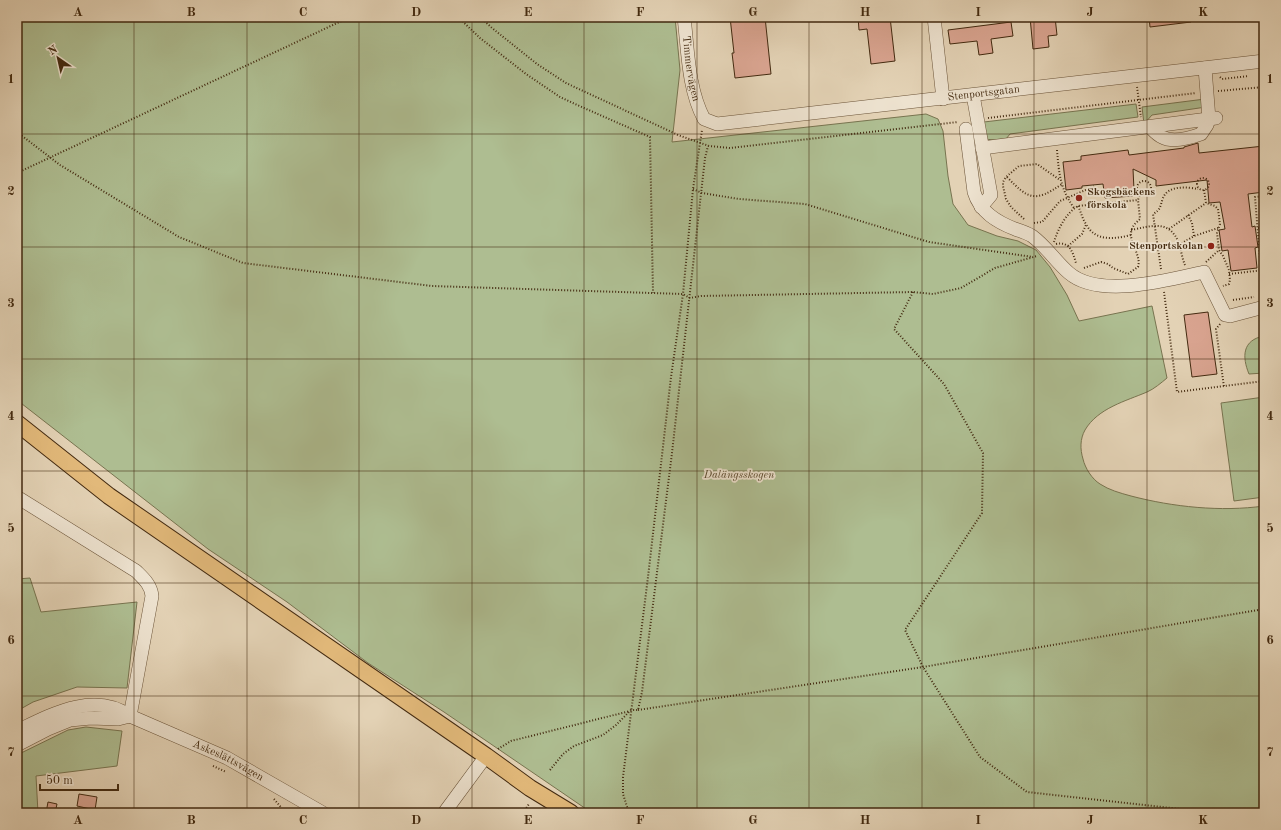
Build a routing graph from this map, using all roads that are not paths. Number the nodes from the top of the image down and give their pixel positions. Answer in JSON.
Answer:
{"nodes":[{"id":1,"x":684,"y":17,"type":"edge"},
{"id":2,"x":934,"y":17,"type":"edge"},
{"id":3,"x":1206,"y":68,"type":"junction"},
{"id":4,"x":1263,"y":68,"type":"edge"},
{"id":5,"x":973,"y":95,"type":"junction"},
{"id":6,"x":943,"y":99,"type":"junction"},
{"id":7,"x":704,"y":119,"type":"joint"},
{"id":8,"x":966,"y":129,"type":"dead end"},
{"id":9,"x":982,"y":148,"type":"junction"},
{"id":10,"x":981,"y":207,"type":"junction"},
{"id":11,"x":1264,"y":307,"type":"edge"},
{"id":12,"x":17,"y":423,"type":"edge"},
{"id":13,"x":17,"y":497,"type":"edge"},
{"id":14,"x":130,"y":716,"type":"junction"},
{"id":15,"x":17,"y":732,"type":"edge"},
{"id":16,"x":17,"y":745,"type":"edge"},
{"id":17,"x":486,"y":756,"type":"junction"},
{"id":18,"x":323,"y":813,"type":"edge"},
{"id":19,"x":444,"y":813,"type":"edge"},
{"id":20,"x":571,"y":813,"type":"edge"}],
"edges":[{"from":1,"to":7,"type":"street","name":"Timmervägen"},
{"from":2,"to":6,"type":"street"},
{"from":3,"to":4,"type":"street","name":"Stenportsgatan"},
{"from":3,"to":5,"type":"street","name":"Stenportsgatan"},
{"from":3,"to":9,"type":"street"},
{"from":5,"to":6,"type":"street","name":"Stenportsgatan"},
{"from":5,"to":9,"type":"street"},
{"from":6,"to":7,"type":"street","name":"Stenportsgatan"},
{"from":8,"to":10,"type":"street"},
{"from":9,"to":10,"type":"street"},
{"from":10,"to":11,"type":"street"},
{"from":12,"to":17,"type":"main road"},
{"from":13,"to":14,"type":"street"},
{"from":14,"to":15,"type":"street","name":"Askeslättsvägen"},
{"from":14,"to":16,"type":"street"},
{"from":14,"to":18,"type":"street","name":"Askeslättsvägen"},
{"from":17,"to":19,"type":"street"},
{"from":17,"to":20,"type":"main road"}]}
